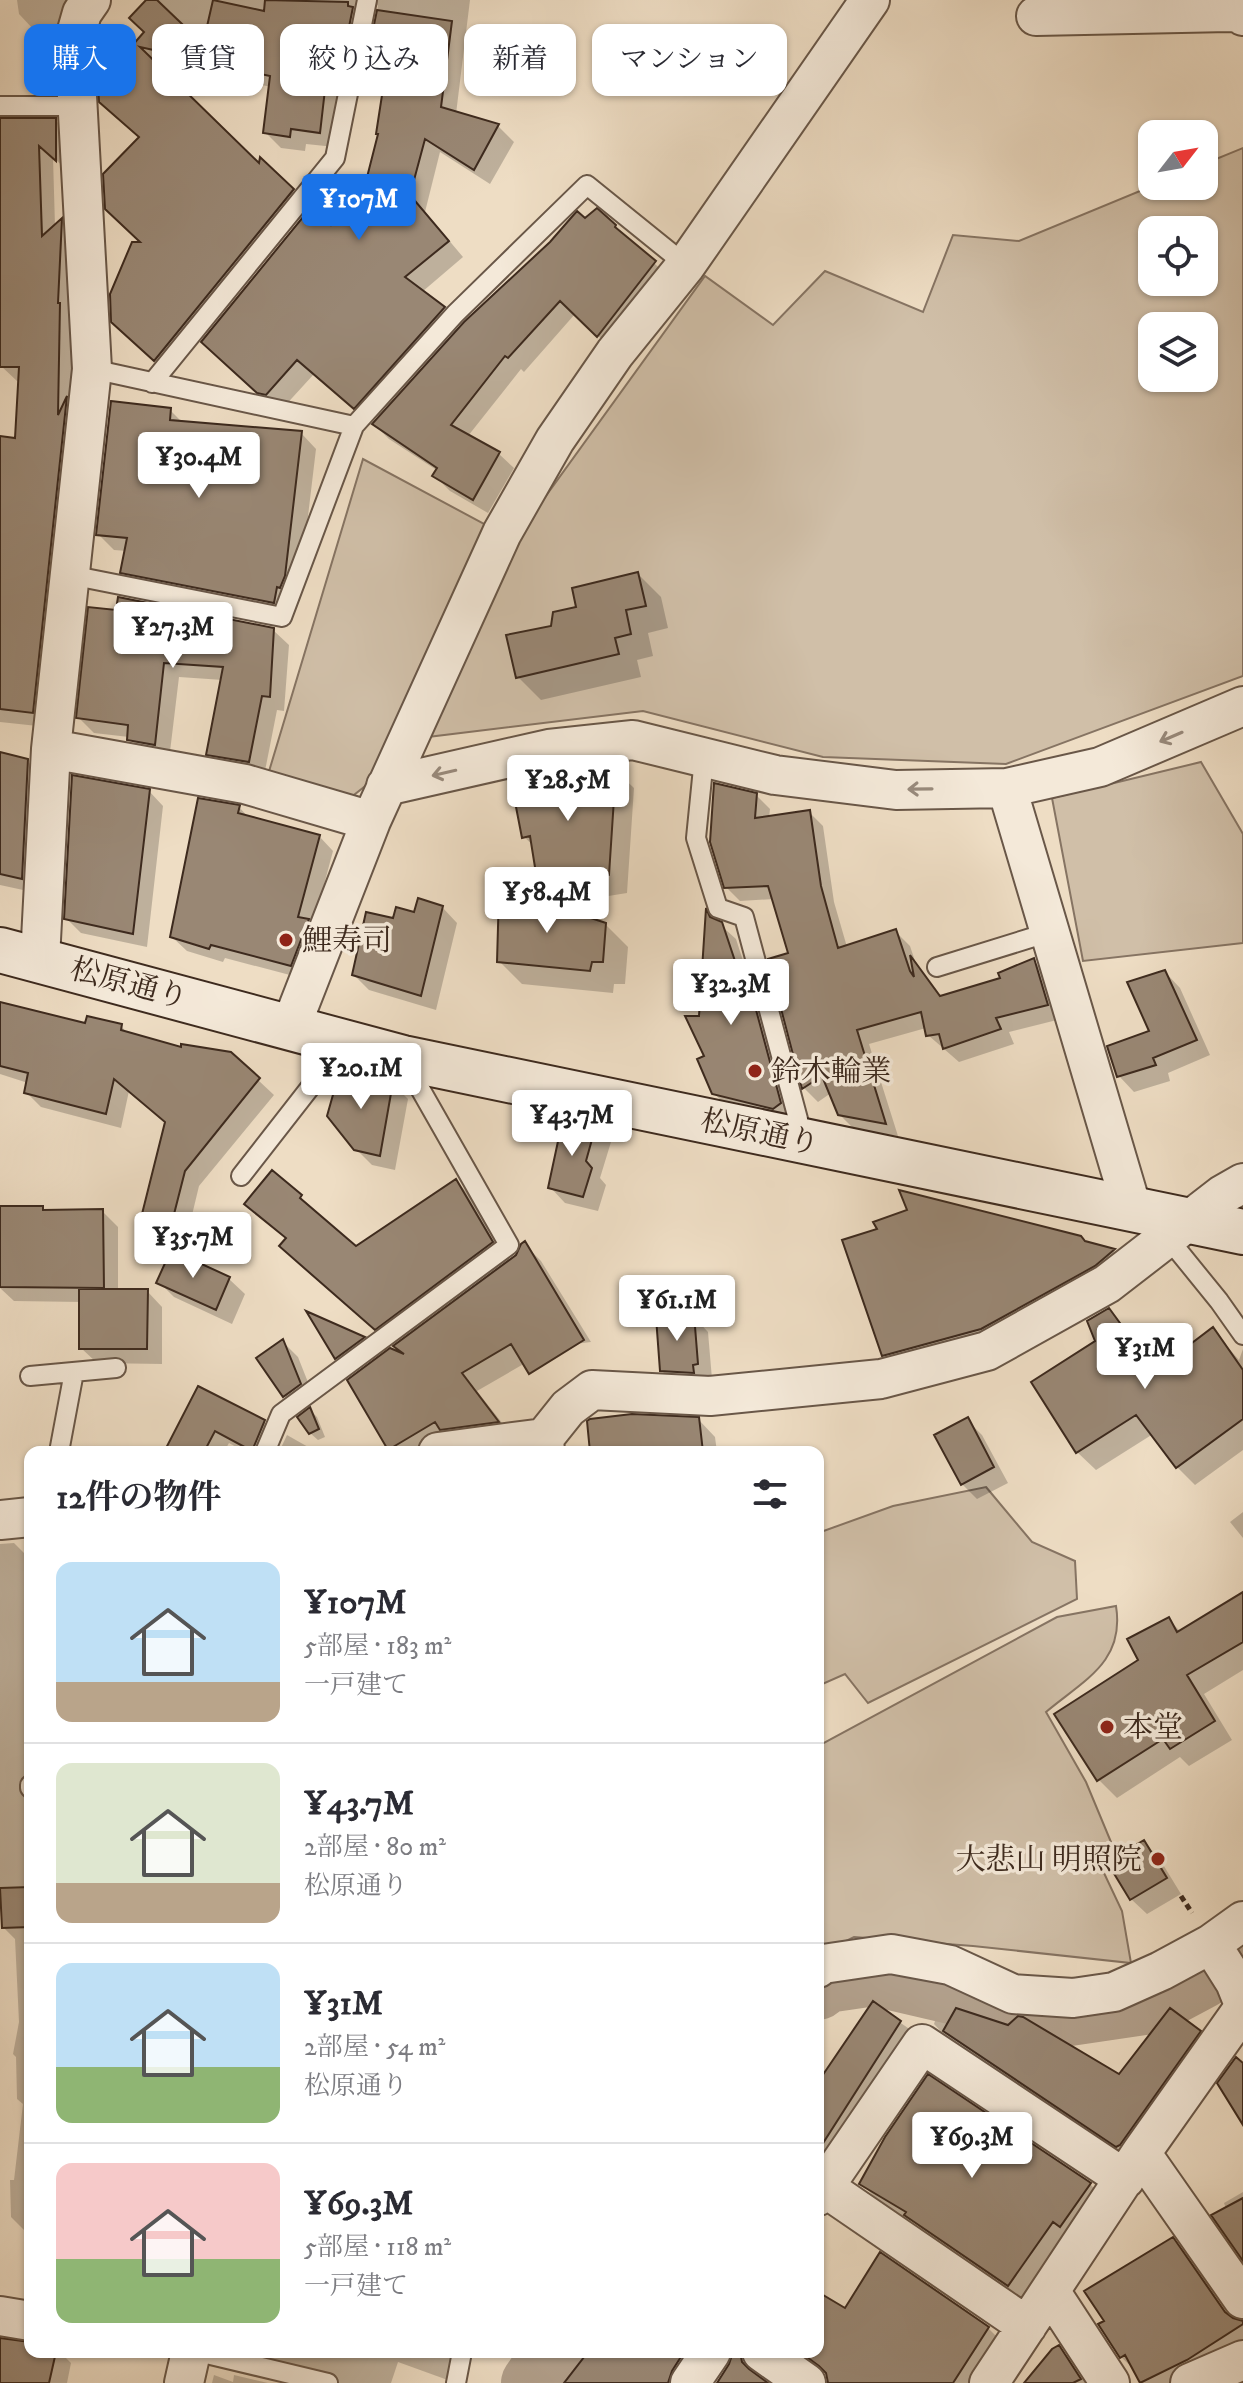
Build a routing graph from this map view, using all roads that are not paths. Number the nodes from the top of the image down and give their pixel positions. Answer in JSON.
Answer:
{"nodes":[{"id":1,"x":91,"y":0,"type":"edge"},
{"id":2,"x":367,"y":0,"type":"edge"},
{"id":3,"x":870,"y":0,"type":"edge"},
{"id":4,"x":1237,"y":11,"type":"edge"},
{"id":5,"x":1036,"y":16,"type":"dead end"},
{"id":6,"x":0,"y":106,"type":"edge"},
{"id":7,"x":76,"y":106,"type":"junction"},
{"id":8,"x":686,"y":265,"type":"junction"},
{"id":9,"x":92,"y":369,"type":"junction"},
{"id":10,"x":152,"y":383,"type":"junction"},
{"id":11,"x":354,"y":426,"type":"junction"},
{"id":12,"x":70,"y":575,"type":"junction"},
{"id":13,"x":1243,"y":706,"type":"edge"},
{"id":14,"x":51,"y":749,"type":"junction"},
{"id":15,"x":704,"y":758,"type":"junction"},
{"id":16,"x":386,"y":786,"type":"junction"},
{"id":17,"x":1007,"y":788,"type":"junction"},
{"id":18,"x":371,"y":821,"type":"junction"},
{"id":19,"x":1050,"y":932,"type":"junction"},
{"id":20,"x":20,"y":954,"type":"edge"},
{"id":21,"x":937,"y":967,"type":"dead end"},
{"id":22,"x":291,"y":1026,"type":"junction"},
{"id":23,"x":344,"y":1044,"type":"junction"},
{"id":24,"x":403,"y":1058,"type":"junction"},
{"id":25,"x":798,"y":1119,"type":"dead end"},
{"id":26,"x":241,"y":1176,"type":"dead end"},
{"id":27,"x":1243,"y":1183,"type":"edge"},
{"id":28,"x":1132,"y":1209,"type":"junction"},
{"id":29,"x":1177,"y":1229,"type":"junction"},
{"id":30,"x":1243,"y":1232,"type":"edge"},
{"id":31,"x":1243,"y":1335,"type":"edge"},
{"id":32,"x":116,"y":1368,"type":"dead end"},
{"id":33,"x":74,"y":1372,"type":"junction"},
{"id":34,"x":30,"y":1376,"type":"dead end"},
{"id":35,"x":544,"y":1445,"type":"edge"},
{"id":36,"x":60,"y":1446,"type":"edge"},
{"id":37,"x":268,"y":1446,"type":"edge"},
{"id":38,"x":24,"y":1518,"type":"edge"},
{"id":39,"x":0,"y":1520,"type":"edge"},
{"id":40,"x":1243,"y":1921,"type":"edge"},
{"id":41,"x":824,"y":1964,"type":"edge"},
{"id":42,"x":1230,"y":1978,"type":"edge"},
{"id":43,"x":1133,"y":2166,"type":"junction"},
{"id":44,"x":824,"y":2187,"type":"edge"},
{"id":45,"x":824,"y":2193,"type":"edge"},
{"id":46,"x":1050,"y":2291,"type":"junction"},
{"id":47,"x":1243,"y":2299,"type":"edge"},
{"id":48,"x":0,"y":2316,"type":"edge"},
{"id":49,"x":24,"y":2320,"type":"edge"},
{"id":50,"x":1027,"y":2326,"type":"junction"},
{"id":51,"x":190,"y":2358,"type":"edge"},
{"id":52,"x":223,"y":2358,"type":"edge"},
{"id":53,"x":461,"y":2358,"type":"edge"},
{"id":54,"x":707,"y":2358,"type":"edge"},
{"id":55,"x":771,"y":2358,"type":"edge"},
{"id":56,"x":1243,"y":2360,"type":"edge"},
{"id":57,"x":184,"y":2383,"type":"edge"},
{"id":58,"x":328,"y":2383,"type":"edge"},
{"id":59,"x":456,"y":2383,"type":"edge"},
{"id":60,"x":690,"y":2383,"type":"edge"},
{"id":61,"x":806,"y":2383,"type":"edge"},
{"id":62,"x":989,"y":2383,"type":"edge"},
{"id":63,"x":1110,"y":2383,"type":"edge"},
{"id":64,"x":1190,"y":2383,"type":"edge"}],
"edges":[{"from":1,"to":7,"type":"street"},
{"from":2,"to":10,"type":"lane"},
{"from":3,"to":8,"type":"street"},
{"from":4,"to":5,"type":"street"},
{"from":6,"to":7,"type":"lane"},
{"from":7,"to":9,"type":"street"},
{"from":8,"to":11,"type":"lane"},
{"from":8,"to":16,"type":"street"},
{"from":9,"to":10,"type":"lane"},
{"from":9,"to":12,"type":"street"},
{"from":10,"to":11,"type":"lane"},
{"from":11,"to":12,"type":"lane"},
{"from":12,"to":14,"type":"street"},
{"from":13,"to":17,"type":"street","one_way":true},
{"from":14,"to":18,"type":"street"},
{"from":14,"to":20,"type":"street"},
{"from":15,"to":16,"type":"street","one_way":true},
{"from":17,"to":15,"type":"street","one_way":true},
{"from":15,"to":25,"type":"lane"},
{"from":16,"to":18,"type":"street"},
{"from":17,"to":19,"type":"street"},
{"from":18,"to":22,"type":"street"},
{"from":19,"to":21,"type":"lane"},
{"from":19,"to":28,"type":"street"},
{"from":20,"to":22,"type":"main road","name":"松原通り"},
{"from":22,"to":23,"type":"main road","name":"松原通り"},
{"from":23,"to":24,"type":"main road","name":"松原通り"},
{"from":23,"to":26,"type":"lane"},
{"from":24,"to":28,"type":"main road","name":"松原通り"},
{"from":24,"to":37,"type":"lane"},
{"from":27,"to":29,"type":"street"},
{"from":28,"to":29,"type":"main road","name":"松原通り"},
{"from":29,"to":30,"type":"main road","name":"松原通り"},
{"from":29,"to":31,"type":"lane"},
{"from":29,"to":35,"type":"street"},
{"from":32,"to":33,"type":"lane"},
{"from":33,"to":34,"type":"lane"},
{"from":33,"to":36,"type":"lane"},
{"from":38,"to":39,"type":"street"},
{"from":40,"to":42,"type":"street"},
{"from":41,"to":42,"type":"street"},
{"from":42,"to":43,"type":"street"},
{"from":43,"to":44,"type":"street"},
{"from":43,"to":46,"type":"street"},
{"from":43,"to":47,"type":"street"},
{"from":45,"to":50,"type":"street"},
{"from":46,"to":50,"type":"street"},
{"from":46,"to":63,"type":"street"},
{"from":48,"to":49,"type":"street"},
{"from":50,"to":62,"type":"street"},
{"from":51,"to":57,"type":"street"},
{"from":52,"to":58,"type":"lane"},
{"from":53,"to":59,"type":"lane"},
{"from":54,"to":60,"type":"street"},
{"from":55,"to":61,"type":"street"},
{"from":56,"to":64,"type":"street"}]}
